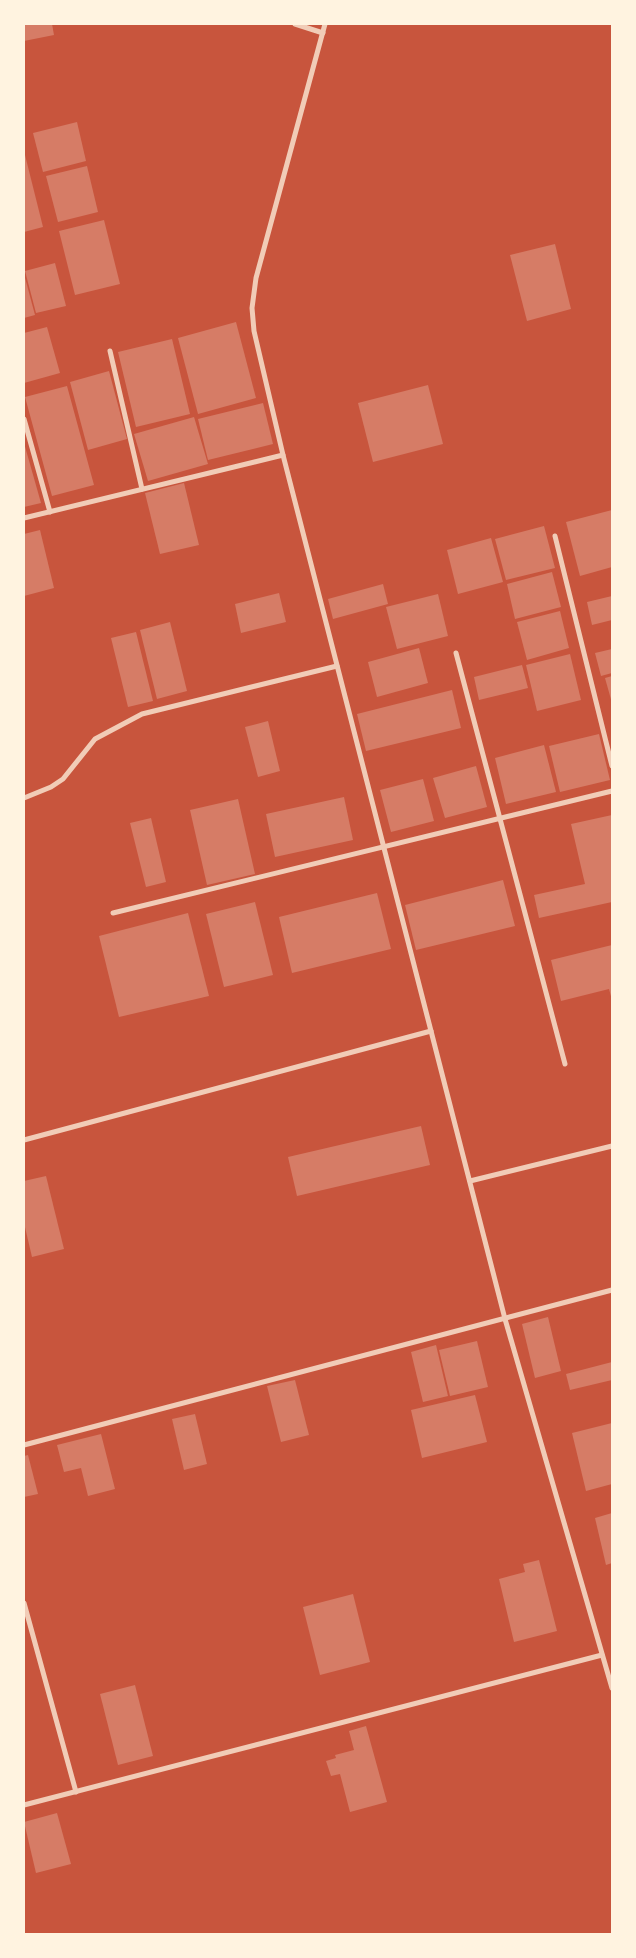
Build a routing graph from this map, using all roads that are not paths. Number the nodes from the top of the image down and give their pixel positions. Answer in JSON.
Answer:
{"nodes":[{"id":1,"x":295,"y":24,"type":"edge"},
{"id":2,"x":325,"y":24,"type":"edge"},
{"id":3,"x":323,"y":33,"type":"junction"},
{"id":4,"x":110,"y":351,"type":"dead end"},
{"id":5,"x":24,"y":419,"type":"edge"},
{"id":6,"x":283,"y":455,"type":"junction"},
{"id":7,"x":142,"y":489,"type":"junction"},
{"id":8,"x":50,"y":512,"type":"junction"},
{"id":9,"x":24,"y":518,"type":"edge"},
{"id":10,"x":555,"y":536,"type":"dead end"},
{"id":11,"x":456,"y":653,"type":"dead end"},
{"id":12,"x":337,"y":666,"type":"junction"},
{"id":13,"x":612,"y":766,"type":"edge"},
{"id":14,"x":612,"y":791,"type":"edge"},
{"id":15,"x":24,"y":798,"type":"edge"},
{"id":16,"x":500,"y":819,"type":"junction"},
{"id":17,"x":384,"y":847,"type":"junction"},
{"id":18,"x":113,"y":913,"type":"dead end"},
{"id":19,"x":431,"y":1031,"type":"junction"},
{"id":20,"x":565,"y":1064,"type":"dead end"},
{"id":21,"x":24,"y":1140,"type":"edge"},
{"id":22,"x":612,"y":1146,"type":"edge"},
{"id":23,"x":470,"y":1181,"type":"junction"},
{"id":24,"x":612,"y":1290,"type":"edge"},
{"id":25,"x":505,"y":1319,"type":"junction"},
{"id":26,"x":24,"y":1445,"type":"edge"},
{"id":27,"x":24,"y":1603,"type":"edge"},
{"id":28,"x":602,"y":1655,"type":"junction"},
{"id":29,"x":612,"y":1688,"type":"edge"},
{"id":30,"x":76,"y":1792,"type":"junction"},
{"id":31,"x":24,"y":1805,"type":"edge"}],
"edges":[{"from":1,"to":3,"type":"street"},
{"from":2,"to":3,"type":"street"},
{"from":3,"to":6,"type":"street"},
{"from":4,"to":7,"type":"street"},
{"from":5,"to":8,"type":"street"},
{"from":6,"to":7,"type":"street"},
{"from":6,"to":12,"type":"street"},
{"from":7,"to":8,"type":"street"},
{"from":8,"to":9,"type":"street"},
{"from":10,"to":13,"type":"street"},
{"from":11,"to":16,"type":"street"},
{"from":12,"to":15,"type":"street"},
{"from":12,"to":17,"type":"street"},
{"from":14,"to":16,"type":"street"},
{"from":16,"to":17,"type":"street"},
{"from":16,"to":20,"type":"street"},
{"from":17,"to":18,"type":"street"},
{"from":17,"to":19,"type":"street"},
{"from":19,"to":21,"type":"street"},
{"from":19,"to":23,"type":"street"},
{"from":22,"to":23,"type":"street"},
{"from":23,"to":25,"type":"street"},
{"from":24,"to":25,"type":"street"},
{"from":25,"to":26,"type":"street"},
{"from":25,"to":28,"type":"street"},
{"from":27,"to":30,"type":"street"},
{"from":28,"to":29,"type":"street"},
{"from":28,"to":30,"type":"street"},
{"from":30,"to":31,"type":"street"}]}
